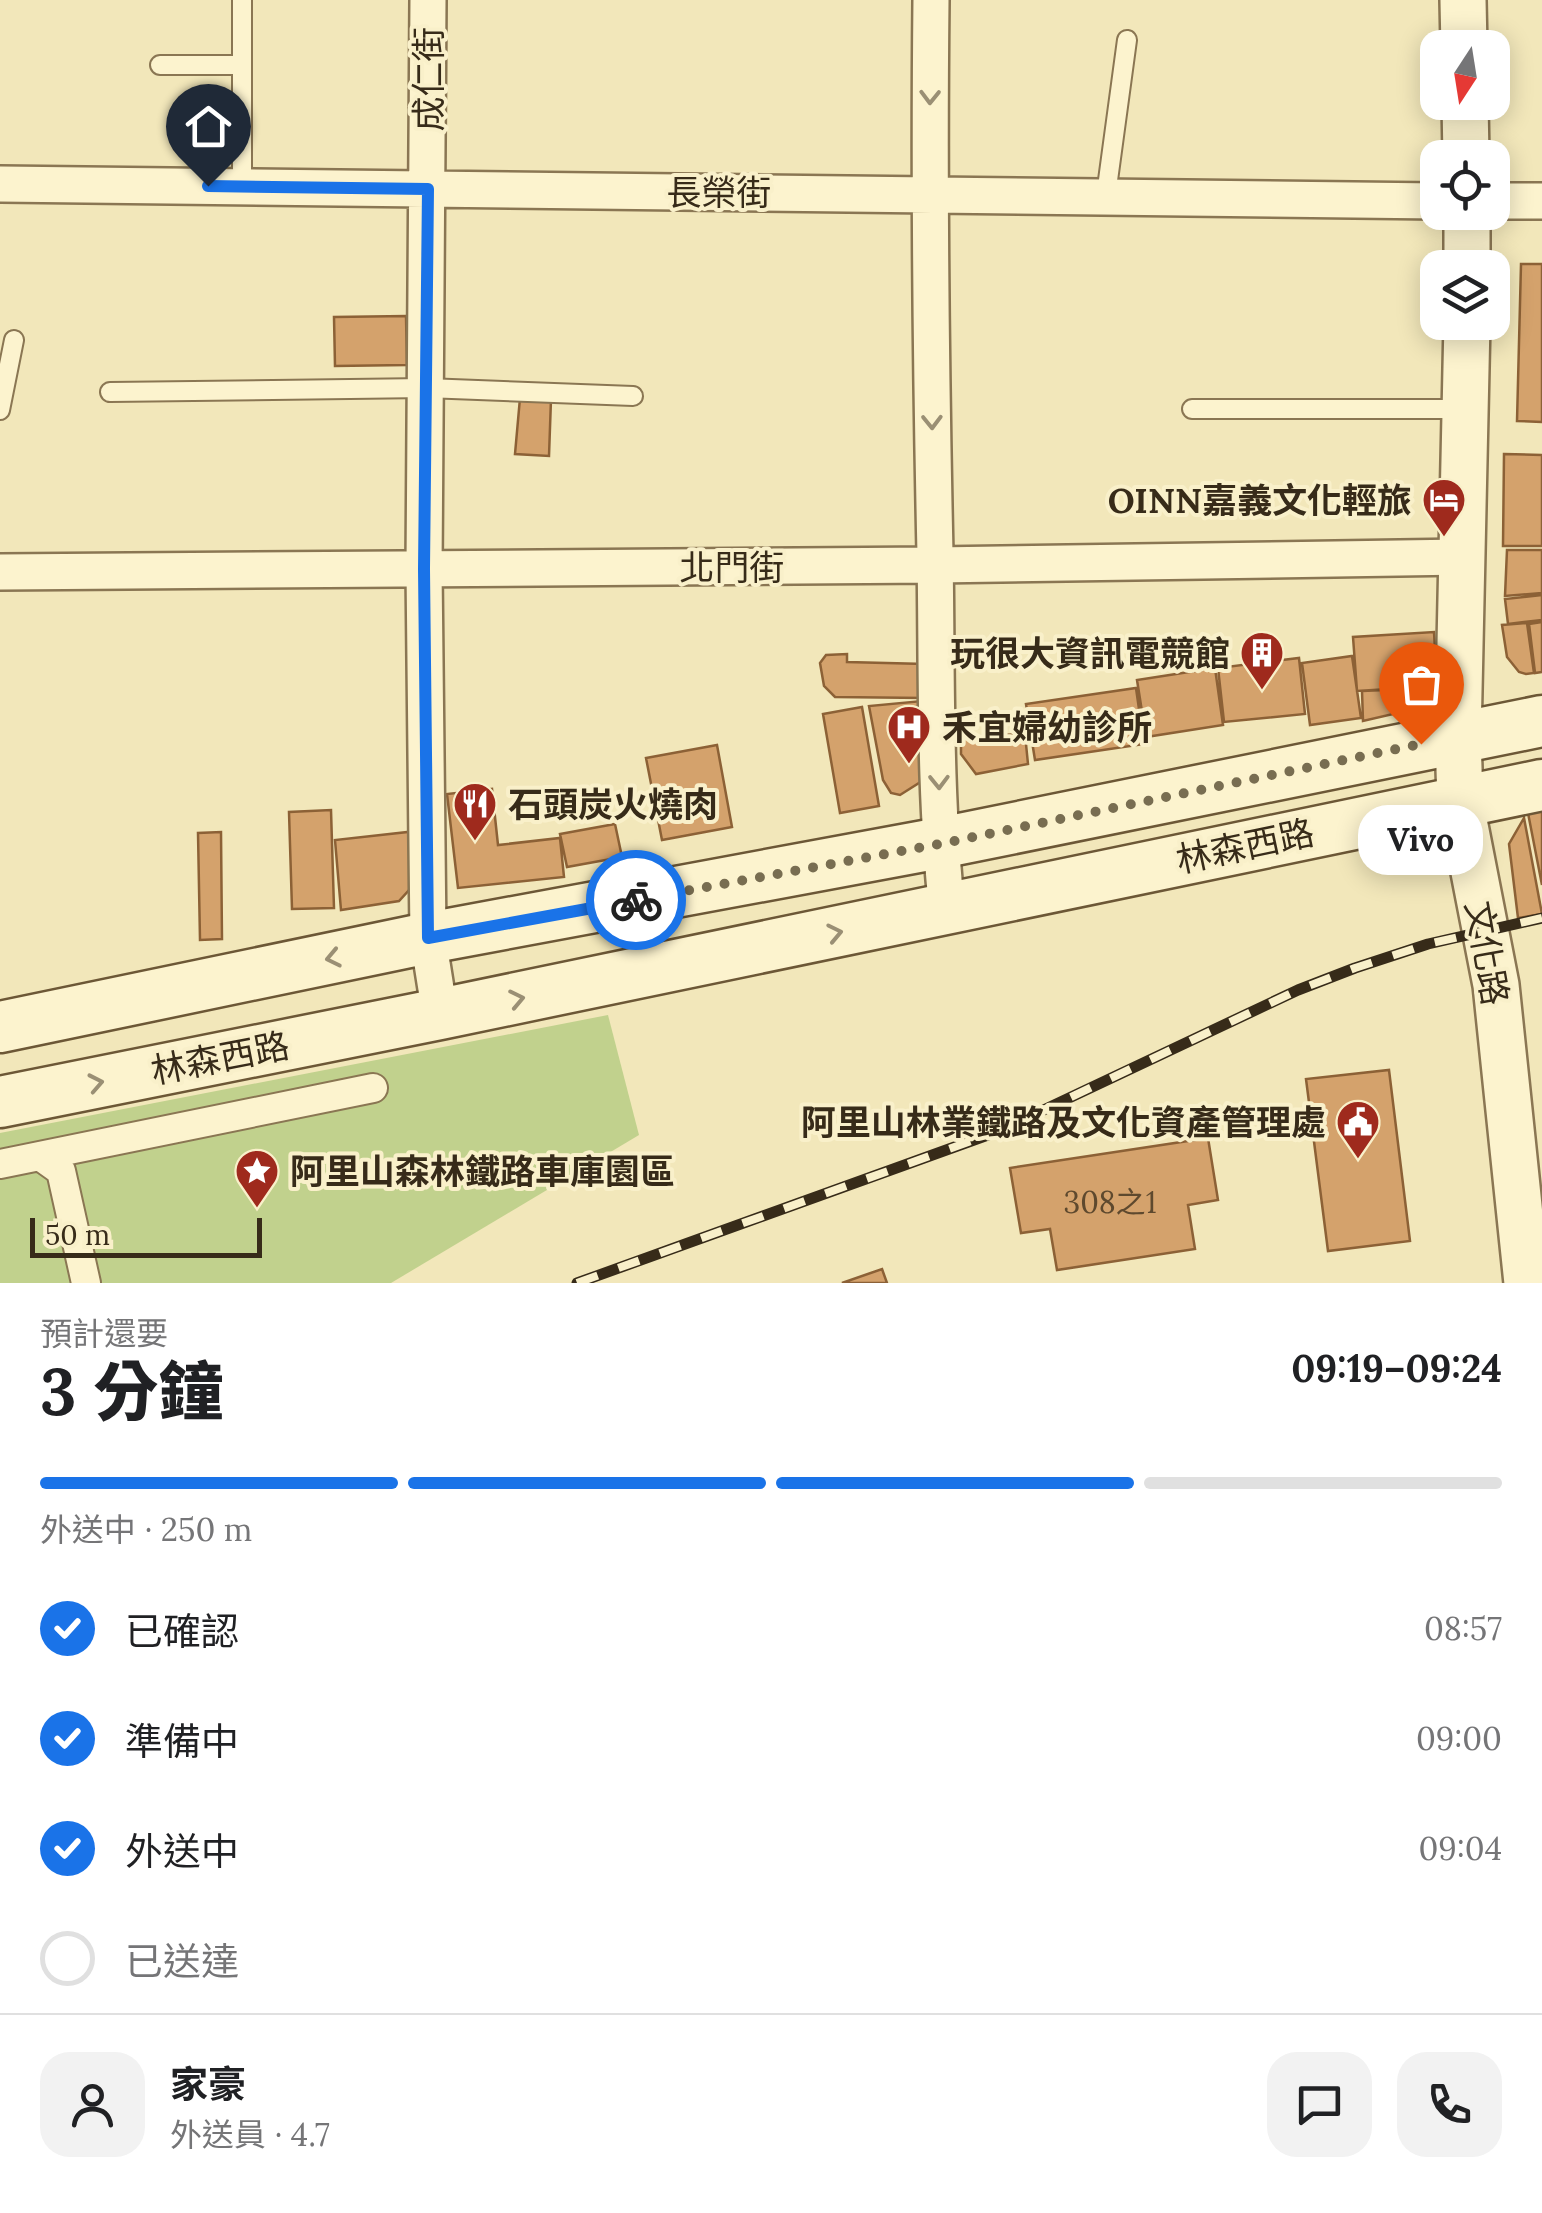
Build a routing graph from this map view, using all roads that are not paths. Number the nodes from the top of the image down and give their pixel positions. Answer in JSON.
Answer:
{"nodes":[{"id":1,"x":242,"y":0,"type":"edge"},
{"id":2,"x":428,"y":0,"type":"edge"},
{"id":3,"x":932,"y":0,"type":"edge"},
{"id":4,"x":1127,"y":40,"type":"dead end"},
{"id":5,"x":160,"y":65,"type":"dead end"},
{"id":6,"x":242,"y":66,"type":"junction"},
{"id":7,"x":0,"y":184,"type":"edge"},
{"id":8,"x":242,"y":187,"type":"junction"},
{"id":9,"x":428,"y":189,"type":"junction"},
{"id":10,"x":928,"y":193,"type":"junction"},
{"id":11,"x":1106,"y":195,"type":"junction"},
{"id":12,"x":1420,"y":200,"type":"edge"},
{"id":13,"x":1510,"y":201,"type":"edge"},
{"id":14,"x":1542,"y":201,"type":"edge"},
{"id":15,"x":14,"y":340,"type":"dead end"},
{"id":16,"x":1467,"y":340,"type":"edge"},
{"id":17,"x":426,"y":388,"type":"junction"},
{"id":18,"x":110,"y":392,"type":"dead end"},
{"id":19,"x":632,"y":396,"type":"dead end"},
{"id":20,"x":1192,"y":409,"type":"dead end"},
{"id":21,"x":1467,"y":409,"type":"junction"},
{"id":22,"x":0,"y":410,"type":"edge"},
{"id":23,"x":1464,"y":557,"type":"junction"},
{"id":24,"x":935,"y":565,"type":"junction"},
{"id":25,"x":424,"y":569,"type":"junction"},
{"id":26,"x":0,"y":572,"type":"edge"},
{"id":27,"x":1542,"y":720,"type":"edge"},
{"id":28,"x":1458,"y":737,"type":"junction"},
{"id":29,"x":1542,"y":784,"type":"edge"},
{"id":30,"x":1460,"y":800,"type":"junction"},
{"id":31,"x":940,"y":844,"type":"junction"},
{"id":32,"x":948,"y":910,"type":"junction"},
{"id":33,"x":428,"y":938,"type":"junction"},
{"id":34,"x":440,"y":1014,"type":"junction"},
{"id":35,"x":0,"y":1027,"type":"edge"},
{"id":36,"x":373,"y":1088,"type":"dead end"},
{"id":37,"x":0,"y":1102,"type":"edge"},
{"id":38,"x":40,"y":1156,"type":"junction"},
{"id":39,"x":0,"y":1164,"type":"edge"},
{"id":40,"x":86,"y":1283,"type":"edge"},
{"id":41,"x":1526,"y":1283,"type":"edge"}],
"edges":[{"from":1,"to":6,"type":"lane"},
{"from":2,"to":9,"type":"street","name":"成仁街"},
{"from":3,"to":10,"type":"street","one_way":true},
{"from":4,"to":11,"type":"lane"},
{"from":5,"to":6,"type":"lane"},
{"from":6,"to":8,"type":"lane"},
{"from":7,"to":8,"type":"street","name":"長榮街"},
{"from":8,"to":9,"type":"street","name":"長榮街"},
{"from":9,"to":10,"type":"street","name":"長榮街"},
{"from":9,"to":17,"type":"street","name":"成仁街"},
{"from":10,"to":11,"type":"street","name":"長榮街"},
{"from":10,"to":24,"type":"street","one_way":true},
{"from":11,"to":12,"type":"street","name":"長榮街"},
{"from":13,"to":14,"type":"street"},
{"from":15,"to":22,"type":"lane"},
{"from":16,"to":21,"type":"street","name":"文化路"},
{"from":17,"to":18,"type":"lane"},
{"from":17,"to":19,"type":"lane"},
{"from":17,"to":25,"type":"street","name":"成仁街"},
{"from":20,"to":21,"type":"lane"},
{"from":21,"to":23,"type":"street","name":"文化路"},
{"from":23,"to":24,"type":"street","name":"北門街"},
{"from":23,"to":28,"type":"street","name":"文化路"},
{"from":24,"to":25,"type":"street","name":"北門街"},
{"from":24,"to":31,"type":"street","one_way":true},
{"from":25,"to":26,"type":"street","name":"北門街"},
{"from":25,"to":33,"type":"street","name":"成仁街"},
{"from":27,"to":28,"type":"main road","name":"林森西路"},
{"from":28,"to":30,"type":"street","name":"文化路"},
{"from":28,"to":31,"type":"main road","name":"林森西路"},
{"from":29,"to":30,"type":"main road","name":"林森西路"},
{"from":30,"to":32,"type":"main road","name":"林森西路"},
{"from":30,"to":41,"type":"street","name":"文化路"},
{"from":31,"to":32,"type":"street"},
{"from":31,"to":33,"type":"main road","name":"林森西路"},
{"from":34,"to":32,"type":"main road","name":"林森西路","one_way":true},
{"from":33,"to":34,"type":"street"},
{"from":33,"to":35,"type":"main road","name":"林森西路","one_way":true},
{"from":37,"to":34,"type":"main road","name":"林森西路","one_way":true},
{"from":36,"to":38,"type":"street"},
{"from":38,"to":39,"type":"street"},
{"from":38,"to":40,"type":"street"}]}
